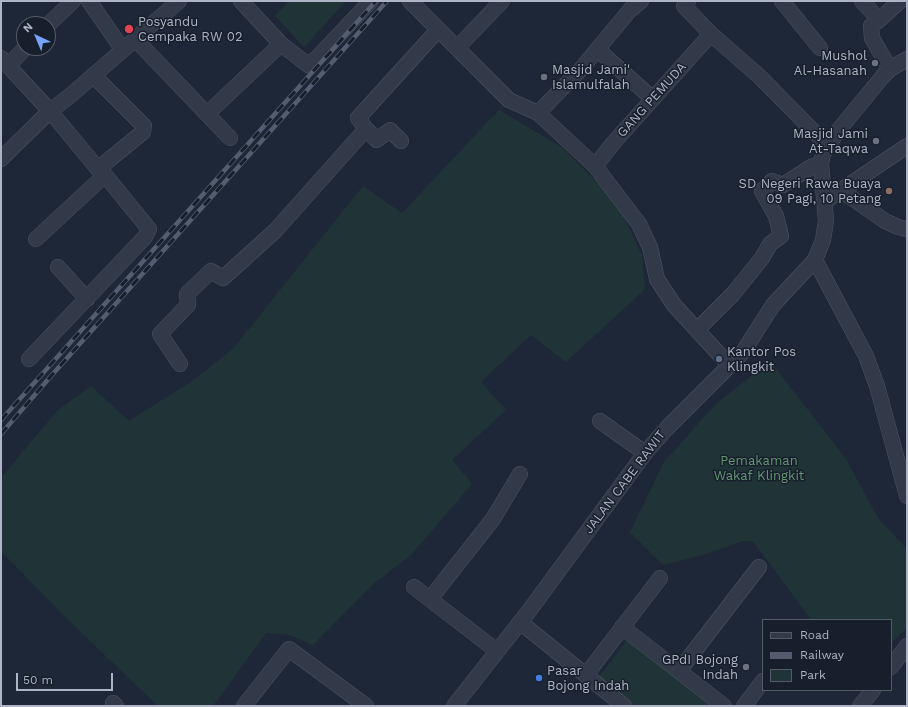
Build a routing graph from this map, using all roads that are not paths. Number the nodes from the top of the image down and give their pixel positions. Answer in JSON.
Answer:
{"nodes":[{"id":1,"x":74,"y":1,"type":"edge"},
{"id":2,"x":89,"y":1,"type":"edge"},
{"id":3,"x":179,"y":1,"type":"edge"},
{"id":4,"x":241,"y":1,"type":"edge"},
{"id":5,"x":371,"y":1,"type":"edge"},
{"id":6,"x":410,"y":1,"type":"edge"},
{"id":7,"x":502,"y":1,"type":"edge"},
{"id":8,"x":782,"y":1,"type":"edge"},
{"id":9,"x":862,"y":1,"type":"edge"},
{"id":10,"x":900,"y":1,"type":"edge"},
{"id":11,"x":683,"y":3,"type":"edge"},
{"id":12,"x":630,"y":4,"type":"edge"},
{"id":13,"x":56,"y":18,"type":"edge"},
{"id":14,"x":879,"y":20,"type":"junction"},
{"id":15,"x":438,"y":30,"type":"junction"},
{"id":16,"x":711,"y":34,"type":"junction"},
{"id":17,"x":135,"y":39,"type":"junction"},
{"id":18,"x":281,"y":44,"type":"junction"},
{"id":19,"x":457,"y":48,"type":"junction"},
{"id":20,"x":820,"y":48,"type":"dead end"},
{"id":21,"x":123,"y":50,"type":"junction"},
{"id":22,"x":598,"y":50,"type":"junction"},
{"id":23,"x":16,"y":54,"type":"edge"},
{"id":24,"x":907,"y":59,"type":"edge"},
{"id":25,"x":4,"y":62,"type":"edge"},
{"id":26,"x":890,"y":69,"type":"junction"},
{"id":27,"x":94,"y":76,"type":"junction"},
{"id":28,"x":653,"y":100,"type":"junction"},
{"id":29,"x":50,"y":112,"type":"junction"},
{"id":30,"x":538,"y":113,"type":"junction"},
{"id":31,"x":206,"y":114,"type":"junction"},
{"id":32,"x":366,"y":129,"type":"junction"},
{"id":33,"x":230,"y":138,"type":"dead end"},
{"id":34,"x":401,"y":141,"type":"dead end"},
{"id":35,"x":827,"y":145,"type":"junction"},
{"id":36,"x":907,"y":146,"type":"edge"},
{"id":37,"x":1,"y":159,"type":"edge"},
{"id":38,"x":821,"y":164,"type":"junction"},
{"id":39,"x":595,"y":166,"type":"junction"},
{"id":40,"x":102,"y":172,"type":"junction"},
{"id":41,"x":842,"y":191,"type":"junction"},
{"id":42,"x":824,"y":202,"type":"junction"},
{"id":43,"x":907,"y":229,"type":"edge"},
{"id":44,"x":36,"y":239,"type":"dead end"},
{"id":45,"x":815,"y":260,"type":"junction"},
{"id":46,"x":58,"y":267,"type":"dead end"},
{"id":47,"x":87,"y":299,"type":"junction"},
{"id":48,"x":698,"y":328,"type":"junction"},
{"id":49,"x":29,"y":359,"type":"dead end"},
{"id":50,"x":180,"y":364,"type":"dead end"},
{"id":51,"x":730,"y":366,"type":"junction"},
{"id":52,"x":600,"y":421,"type":"dead end"},
{"id":53,"x":645,"y":453,"type":"junction"},
{"id":54,"x":520,"y":474,"type":"dead end"},
{"id":55,"x":907,"y":496,"type":"edge"},
{"id":56,"x":759,"y":567,"type":"dead end"},
{"id":57,"x":660,"y":578,"type":"dead end"},
{"id":58,"x":414,"y":587,"type":"dead end"},
{"id":59,"x":430,"y":599,"type":"junction"},
{"id":60,"x":520,"y":622,"type":"junction"},
{"id":61,"x":622,"y":627,"type":"junction"},
{"id":62,"x":907,"y":646,"type":"edge"},
{"id":63,"x":497,"y":651,"type":"junction"},
{"id":64,"x":892,"y":666,"type":"edge"},
{"id":65,"x":679,"y":671,"type":"junction"},
{"id":66,"x":586,"y":675,"type":"junction"},
{"id":67,"x":762,"y":682,"type":"edge"},
{"id":68,"x":872,"y":691,"type":"edge"},
{"id":69,"x":244,"y":706,"type":"edge"},
{"id":70,"x":366,"y":706,"type":"edge"},
{"id":71,"x":454,"y":706,"type":"edge"},
{"id":72,"x":624,"y":706,"type":"edge"},
{"id":73,"x":724,"y":706,"type":"edge"},
{"id":74,"x":744,"y":706,"type":"edge"},
{"id":75,"x":860,"y":706,"type":"edge"}],
"edges":[{"from":1,"to":13,"type":"street"},
{"from":2,"to":21,"type":"street"},
{"from":3,"to":17,"type":"street"},
{"from":4,"to":18,"type":"street"},
{"from":5,"to":18,"type":"street"},
{"from":6,"to":15,"type":"street"},
{"from":7,"to":19,"type":"street"},
{"from":8,"to":20,"type":"street"},
{"from":9,"to":14,"type":"street"},
{"from":10,"to":14,"type":"street"},
{"from":11,"to":16,"type":"street"},
{"from":12,"to":22,"type":"street"},
{"from":14,"to":26,"type":"street"},
{"from":15,"to":19,"type":"street"},
{"from":15,"to":32,"type":"street"},
{"from":16,"to":28,"type":"street","name":"GANG PEMUDA"},
{"from":16,"to":35,"type":"street"},
{"from":17,"to":21,"type":"street"},
{"from":17,"to":31,"type":"street"},
{"from":18,"to":31,"type":"street"},
{"from":19,"to":30,"type":"street"},
{"from":21,"to":27,"type":"street"},
{"from":22,"to":28,"type":"street"},
{"from":22,"to":30,"type":"street"},
{"from":23,"to":25,"type":"street"},
{"from":24,"to":26,"type":"street"},
{"from":25,"to":29,"type":"street"},
{"from":26,"to":35,"type":"street"},
{"from":27,"to":29,"type":"street"},
{"from":27,"to":40,"type":"street"},
{"from":28,"to":39,"type":"street","name":"GANG PEMUDA"},
{"from":29,"to":37,"type":"street"},
{"from":29,"to":40,"type":"street"},
{"from":30,"to":39,"type":"street"},
{"from":31,"to":33,"type":"street"},
{"from":32,"to":34,"type":"street"},
{"from":32,"to":50,"type":"street"},
{"from":35,"to":38,"type":"street"},
{"from":36,"to":41,"type":"street"},
{"from":38,"to":42,"type":"street","name":"JALAN CABE RAWIT"},
{"from":38,"to":48,"type":"street"},
{"from":39,"to":48,"type":"street"},
{"from":40,"to":44,"type":"street"},
{"from":40,"to":47,"type":"street"},
{"from":41,"to":42,"type":"street"},
{"from":41,"to":43,"type":"street"},
{"from":42,"to":45,"type":"street","name":"JALAN CABE RAWIT"},
{"from":45,"to":51,"type":"street","name":"JALAN CABE RAWIT"},
{"from":45,"to":55,"type":"street"},
{"from":46,"to":47,"type":"street"},
{"from":47,"to":49,"type":"street"},
{"from":48,"to":51,"type":"street"},
{"from":51,"to":53,"type":"street","name":"JALAN CABE RAWIT"},
{"from":52,"to":53,"type":"street"},
{"from":53,"to":60,"type":"street","name":"JALAN CABE RAWIT"},
{"from":54,"to":59,"type":"street"},
{"from":56,"to":65,"type":"street"},
{"from":57,"to":61,"type":"street"},
{"from":58,"to":59,"type":"street"},
{"from":59,"to":63,"type":"street"},
{"from":60,"to":63,"type":"street","name":"JALAN CABE RAWIT"},
{"from":60,"to":66,"type":"street"},
{"from":61,"to":65,"type":"street"},
{"from":61,"to":66,"type":"street"},
{"from":62,"to":64,"type":"street"},
{"from":63,"to":71,"type":"street","name":"JALAN CABE RAWIT"},
{"from":65,"to":73,"type":"street"},
{"from":66,"to":72,"type":"street"},
{"from":67,"to":74,"type":"street"},
{"from":68,"to":75,"type":"street"},
{"from":69,"to":70,"type":"street"}]}
